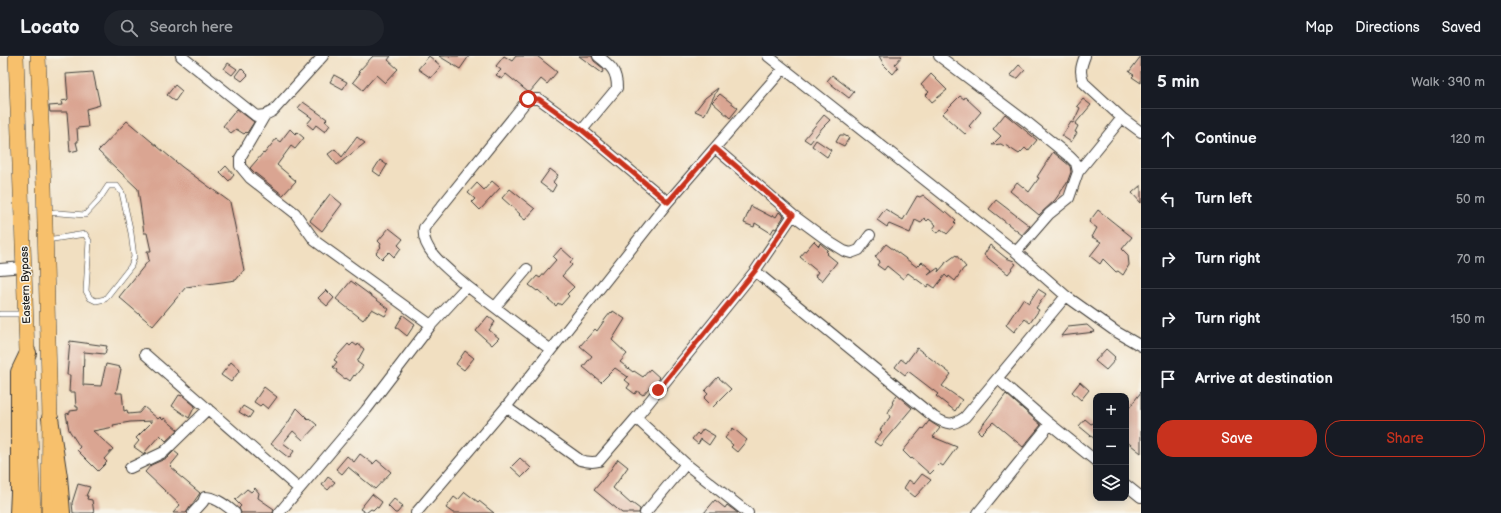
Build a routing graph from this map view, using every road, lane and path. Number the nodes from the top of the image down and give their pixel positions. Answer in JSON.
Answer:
{"nodes":[{"id":1,"x":16,"y":56,"type":"edge"},
{"id":2,"x":38,"y":56,"type":"edge"},
{"id":3,"x":180,"y":56,"type":"edge"},
{"id":4,"x":323,"y":56,"type":"edge"},
{"id":5,"x":598,"y":56,"type":"edge"},
{"id":6,"x":768,"y":56,"type":"edge"},
{"id":7,"x":939,"y":56,"type":"edge"},
{"id":8,"x":1085,"y":56,"type":"edge"},
{"id":9,"x":784,"y":69,"type":"junction"},
{"id":10,"x":265,"y":115,"type":"junction"},
{"id":11,"x":1122,"y":118,"type":"junction"},
{"id":12,"x":582,"y":130,"type":"junction"},
{"id":13,"x":1141,"y":132,"type":"edge"},
{"id":14,"x":715,"y":148,"type":"junction"},
{"id":15,"x":1078,"y":172,"type":"junction"},
{"id":16,"x":668,"y":202,"type":"junction"},
{"id":17,"x":45,"y":212,"type":"junction"},
{"id":18,"x":793,"y":215,"type":"junction"},
{"id":19,"x":870,"y":235,"type":"dead end"},
{"id":20,"x":46,"y":240,"type":"junction"},
{"id":21,"x":1016,"y":252,"type":"junction"},
{"id":22,"x":24,"y":267,"type":"junction"},
{"id":23,"x":0,"y":269,"type":"edge"},
{"id":24,"x":527,"y":269,"type":"dead end"},
{"id":25,"x":755,"y":271,"type":"junction"},
{"id":26,"x":467,"y":286,"type":"junction"},
{"id":27,"x":1066,"y":296,"type":"junction"},
{"id":28,"x":495,"y":307,"type":"junction"},
{"id":29,"x":0,"y":314,"type":"edge"},
{"id":30,"x":26,"y":314,"type":"junction"},
{"id":31,"x":431,"y":325,"type":"junction"},
{"id":32,"x":1141,"y":346,"type":"edge"},
{"id":33,"x":551,"y":350,"type":"junction"},
{"id":34,"x":28,"y":353,"type":"junction"},
{"id":35,"x":145,"y":354,"type":"dead end"},
{"id":36,"x":998,"y":379,"type":"junction"},
{"id":37,"x":506,"y":406,"type":"junction"},
{"id":38,"x":208,"y":409,"type":"junction"},
{"id":39,"x":50,"y":418,"type":"junction"},
{"id":40,"x":636,"y":418,"type":"junction"},
{"id":41,"x":1050,"y":424,"type":"junction"},
{"id":42,"x":1093,"y":459,"type":"edge"},
{"id":43,"x":686,"y":464,"type":"junction"},
{"id":44,"x":130,"y":468,"type":"dead end"},
{"id":45,"x":1129,"y":487,"type":"edge"},
{"id":46,"x":299,"y":489,"type":"junction"},
{"id":47,"x":1141,"y":497,"type":"edge"},
{"id":48,"x":18,"y":513,"type":"edge"},
{"id":49,"x":33,"y":513,"type":"edge"},
{"id":50,"x":49,"y":513,"type":"edge"},
{"id":51,"x":62,"y":513,"type":"edge"},
{"id":52,"x":193,"y":513,"type":"edge"},
{"id":53,"x":234,"y":513,"type":"edge"},
{"id":54,"x":280,"y":513,"type":"edge"},
{"id":55,"x":416,"y":513,"type":"edge"},
{"id":56,"x":645,"y":513,"type":"edge"},
{"id":57,"x":748,"y":513,"type":"edge"},
{"id":58,"x":978,"y":513,"type":"edge"}],
"edges":[{"from":1,"to":22,"type":"main road","name":"Eastern Bypass"},
{"from":2,"to":17,"type":"main road","name":"Eastern Bypass"},
{"from":3,"to":10,"type":"street"},
{"from":4,"to":10,"type":"street"},
{"from":5,"to":12,"type":"street"},
{"from":6,"to":9,"type":"street"},
{"from":7,"to":15,"type":"street"},
{"from":8,"to":11,"type":"street"},
{"from":9,"to":14,"type":"street"},
{"from":9,"to":21,"type":"street"},
{"from":10,"to":31,"type":"street"},
{"from":11,"to":13,"type":"street"},
{"from":11,"to":15,"type":"street"},
{"from":12,"to":16,"type":"street"},
{"from":12,"to":26,"type":"street"},
{"from":14,"to":16,"type":"street"},
{"from":14,"to":18,"type":"street"},
{"from":15,"to":21,"type":"street"},
{"from":16,"to":33,"type":"street"},
{"from":17,"to":20,"type":"main road","name":"Eastern Bypass"},
{"from":17,"to":20,"type":"lane"},
{"from":18,"to":19,"type":"street"},
{"from":18,"to":25,"type":"street"},
{"from":20,"to":39,"type":"main road","name":"Eastern Bypass"},
{"from":21,"to":27,"type":"street"},
{"from":22,"to":23,"type":"street"},
{"from":22,"to":30,"type":"main road","name":"Eastern Bypass"},
{"from":24,"to":28,"type":"street"},
{"from":25,"to":36,"type":"street"},
{"from":25,"to":40,"type":"street"},
{"from":26,"to":28,"type":"street"},
{"from":26,"to":31,"type":"street"},
{"from":27,"to":32,"type":"street"},
{"from":27,"to":36,"type":"street"},
{"from":28,"to":33,"type":"street"},
{"from":29,"to":30,"type":"lane"},
{"from":30,"to":34,"type":"main road","name":"Eastern Bypass"},
{"from":31,"to":46,"type":"street"},
{"from":33,"to":37,"type":"street"},
{"from":34,"to":48,"type":"highway"},
{"from":34,"to":49,"type":"main road","name":"Eastern Bypass"},
{"from":35,"to":38,"type":"street"},
{"from":36,"to":41,"type":"street"},
{"from":37,"to":40,"type":"street"},
{"from":37,"to":55,"type":"street"},
{"from":38,"to":44,"type":"street"},
{"from":38,"to":46,"type":"street"},
{"from":39,"to":50,"type":"main road","name":"Eastern Bypass"},
{"from":39,"to":51,"type":"highway"},
{"from":40,"to":43,"type":"street"},
{"from":41,"to":42,"type":"street"},
{"from":41,"to":58,"type":"street"},
{"from":43,"to":56,"type":"street"},
{"from":43,"to":57,"type":"street"},
{"from":45,"to":47,"type":"street"},
{"from":46,"to":54,"type":"street"},
{"from":52,"to":53,"type":"street"}]}
